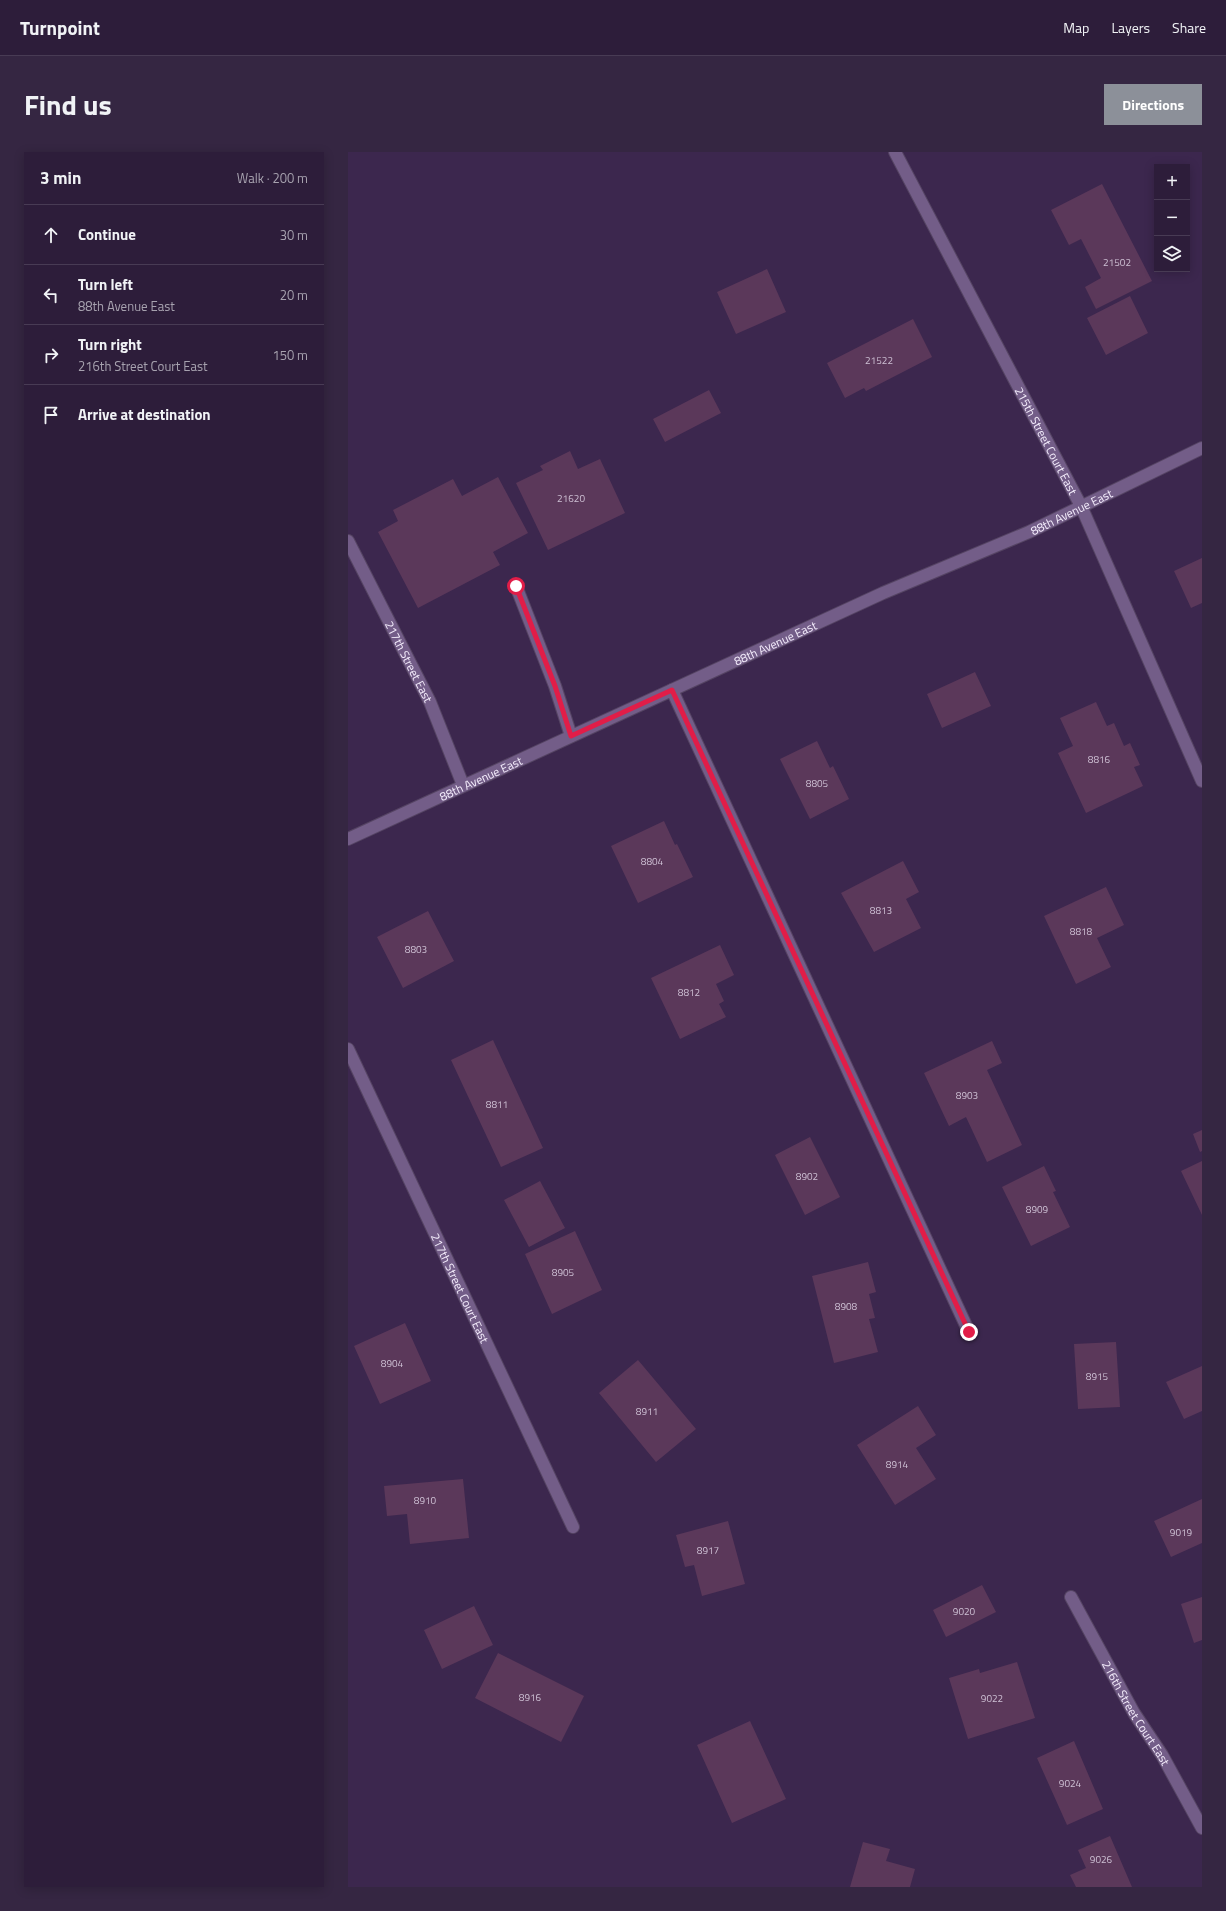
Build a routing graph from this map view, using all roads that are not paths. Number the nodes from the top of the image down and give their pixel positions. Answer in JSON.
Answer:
{"nodes":[{"id":1,"x":895,"y":152,"type":"edge"},
{"id":2,"x":1202,"y":448,"type":"edge"},
{"id":3,"x":1081,"y":506,"type":"junction"},
{"id":4,"x":348,"y":541,"type":"edge"},
{"id":5,"x":516,"y":586,"type":"dead end"},
{"id":6,"x":672,"y":690,"type":"junction"},
{"id":7,"x":571,"y":736,"type":"junction"},
{"id":8,"x":1202,"y":781,"type":"edge"},
{"id":9,"x":463,"y":785,"type":"junction"},
{"id":10,"x":348,"y":839,"type":"edge"},
{"id":11,"x":348,"y":1049,"type":"edge"},
{"id":12,"x":969,"y":1332,"type":"dead end"},
{"id":13,"x":573,"y":1527,"type":"dead end"},
{"id":14,"x":1071,"y":1597,"type":"dead end"},
{"id":15,"x":1202,"y":1828,"type":"edge"}],
"edges":[{"from":1,"to":3,"type":"street","name":"215th Street Court East"},
{"from":2,"to":3,"type":"street","name":"88th Avenue East"},
{"from":3,"to":6,"type":"street","name":"88th Avenue East"},
{"from":3,"to":8,"type":"street","name":"215th Street Court East"},
{"from":4,"to":9,"type":"street","name":"217th Street East"},
{"from":5,"to":7,"type":"street"},
{"from":6,"to":7,"type":"street","name":"88th Avenue East"},
{"from":6,"to":12,"type":"street"},
{"from":7,"to":9,"type":"street","name":"88th Avenue East"},
{"from":9,"to":10,"type":"street","name":"88th Avenue East"},
{"from":11,"to":13,"type":"street","name":"217th Street Court East"},
{"from":14,"to":15,"type":"street","name":"216th Street Court East"}]}
